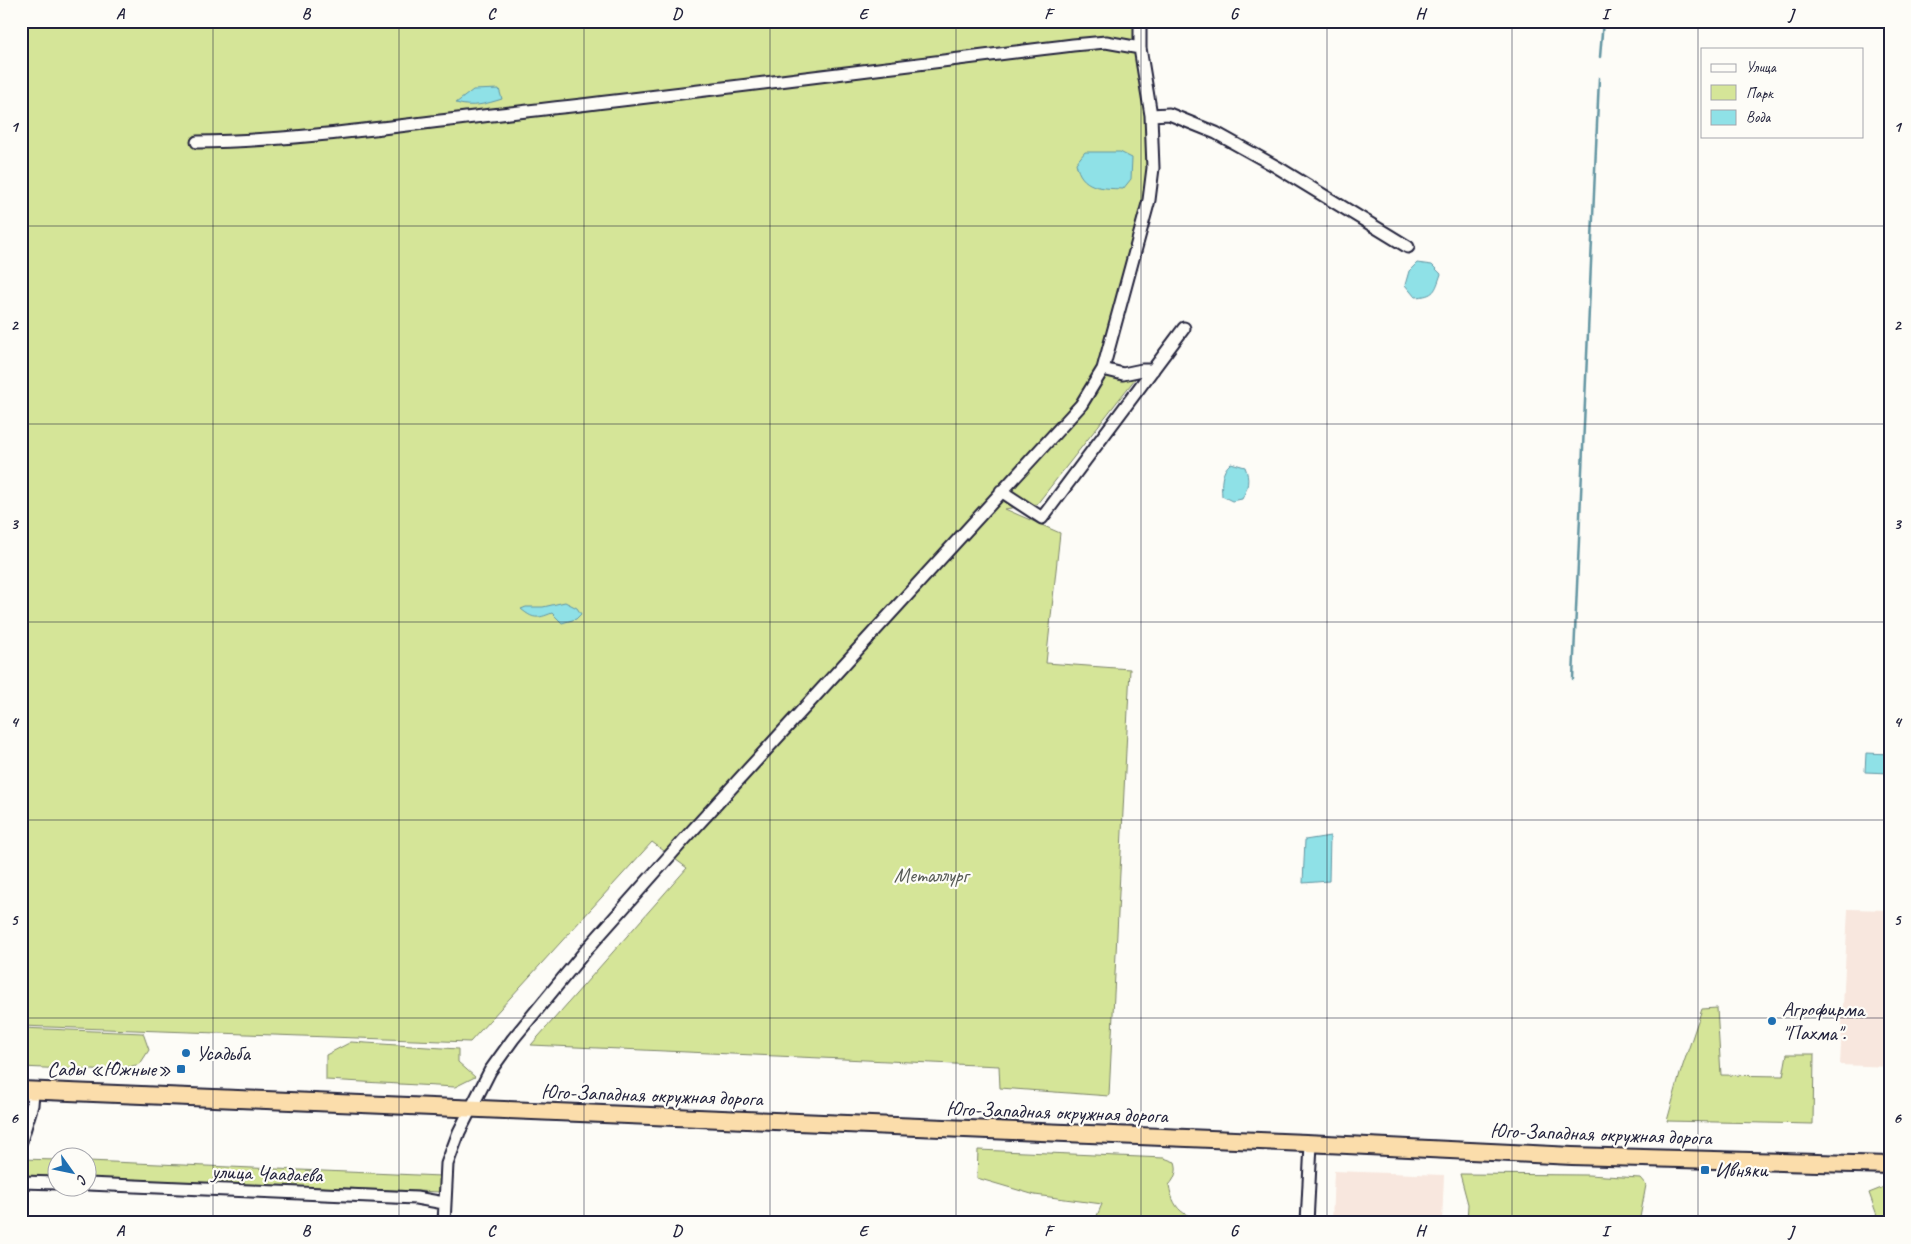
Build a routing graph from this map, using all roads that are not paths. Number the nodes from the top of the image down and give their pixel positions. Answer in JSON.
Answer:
{"nodes":[{"id":1,"x":1140,"y":21,"type":"edge"},
{"id":2,"x":1140,"y":48,"type":"junction"},
{"id":3,"x":1151,"y":115,"type":"junction"},
{"id":4,"x":196,"y":142,"type":"dead end"},
{"id":5,"x":1408,"y":247,"type":"dead end"},
{"id":6,"x":1184,"y":328,"type":"dead end"},
{"id":7,"x":1103,"y":369,"type":"junction"},
{"id":8,"x":1153,"y":370,"type":"junction"},
{"id":9,"x":1001,"y":490,"type":"junction"},
{"id":10,"x":27,"y":1090,"type":"edge"},
{"id":11,"x":471,"y":1108,"type":"junction"},
{"id":12,"x":21,"y":1141,"type":"edge"},
{"id":13,"x":1310,"y":1144,"type":"junction"},
{"id":14,"x":1890,"y":1165,"type":"edge"},
{"id":15,"x":21,"y":1182,"type":"edge"},
{"id":16,"x":48,"y":1183,"type":"edge"},
{"id":17,"x":98,"y":1184,"type":"edge"},
{"id":18,"x":444,"y":1203,"type":"junction"},
{"id":19,"x":444,"y":1223,"type":"edge"},
{"id":20,"x":1308,"y":1223,"type":"edge"}],
"edges":[{"from":1,"to":2,"type":"street"},
{"from":2,"to":3,"type":"street"},
{"from":2,"to":4,"type":"street"},
{"from":3,"to":5,"type":"street"},
{"from":3,"to":7,"type":"street"},
{"from":6,"to":8,"type":"street"},
{"from":7,"to":8,"type":"street"},
{"from":7,"to":9,"type":"street"},
{"from":8,"to":9,"type":"street"},
{"from":9,"to":11,"type":"street"},
{"from":10,"to":11,"type":"highway","name":"Юго-Западная окружная дорога"},
{"from":10,"to":12,"type":"street"},
{"from":11,"to":13,"type":"highway","name":"Юго-Западная окружная дорога"},
{"from":11,"to":18,"type":"street"},
{"from":13,"to":14,"type":"highway","name":"Юго-Западная окружная дорога"},
{"from":13,"to":20,"type":"street"},
{"from":15,"to":16,"type":"street"},
{"from":17,"to":18,"type":"street","name":"улица Чаадаева"},
{"from":18,"to":19,"type":"street"}]}
